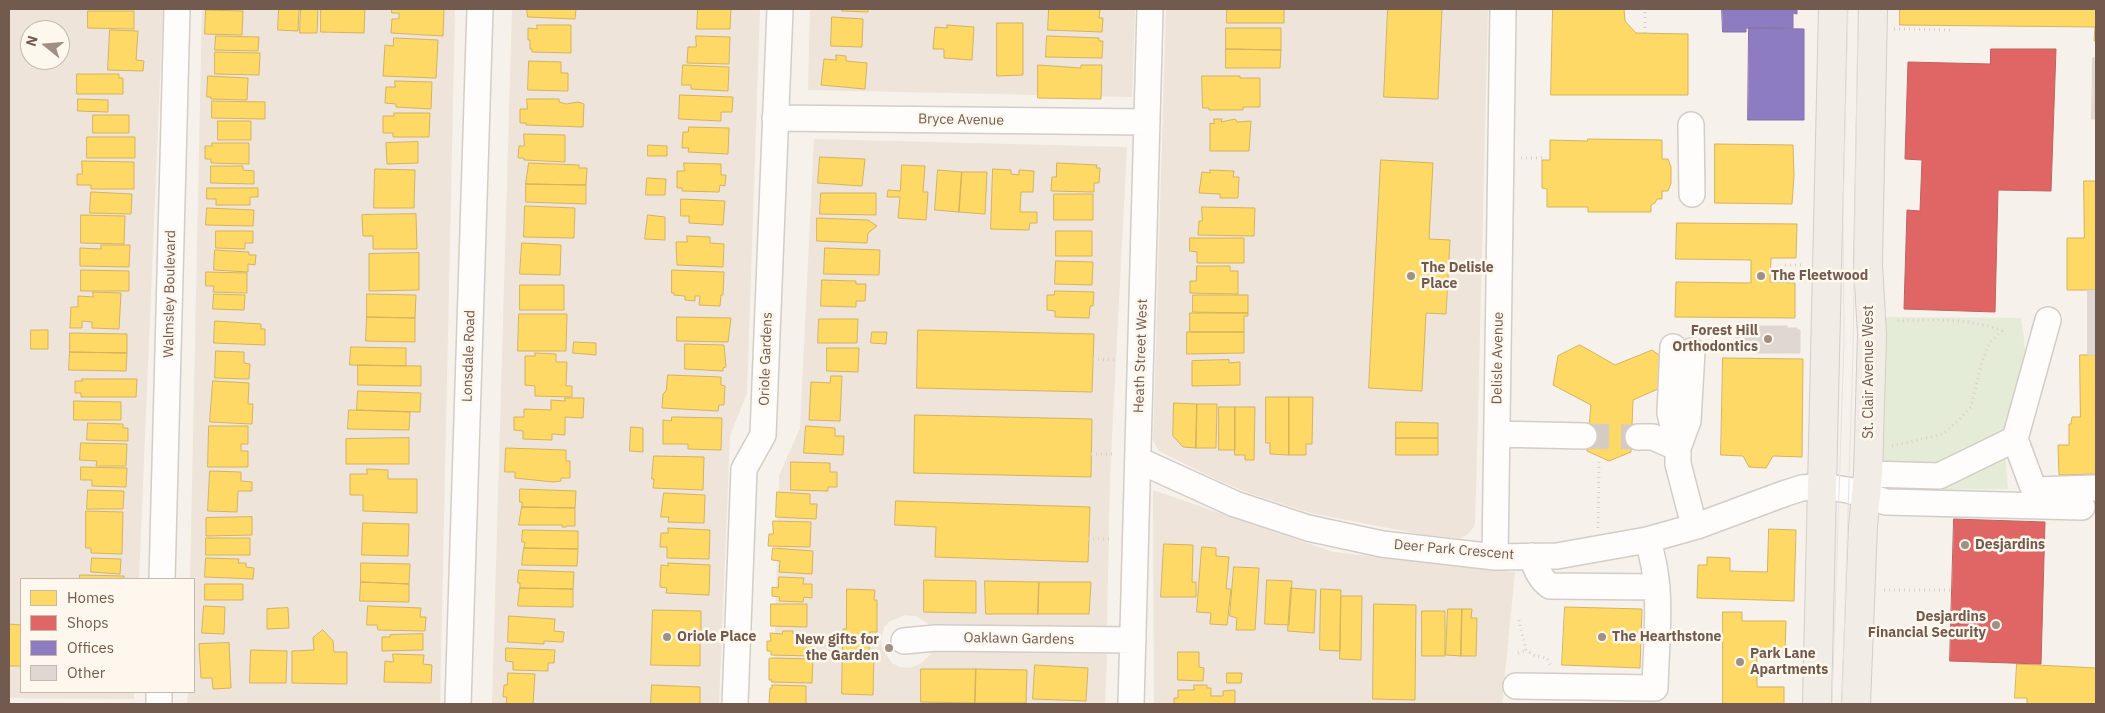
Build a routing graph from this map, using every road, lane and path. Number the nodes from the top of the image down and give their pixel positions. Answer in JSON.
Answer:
{"nodes":[{"id":1,"x":177,"y":9,"type":"edge"},
{"id":2,"x":480,"y":9,"type":"edge"},
{"id":3,"x":780,"y":9,"type":"edge"},
{"id":4,"x":1150,"y":9,"type":"edge"},
{"id":5,"x":1503,"y":9,"type":"edge"},
{"id":6,"x":1645,"y":9,"type":"edge"},
{"id":7,"x":1833,"y":9,"type":"edge"},
{"id":8,"x":1880,"y":19,"type":"edge"},
{"id":9,"x":1950,"y":30,"type":"dead end"},
{"id":10,"x":1644,"y":33,"type":"dead end"},
{"id":11,"x":775,"y":118,"type":"junction"},
{"id":12,"x":1146,"y":122,"type":"junction"},
{"id":13,"x":1691,"y":125,"type":"dead end"},
{"id":14,"x":1513,"y":158,"type":"dead end"},
{"id":15,"x":1544,"y":158,"type":"dead end"},
{"id":16,"x":1692,"y":194,"type":"dead end"},
{"id":17,"x":1813,"y":265,"type":"dead end"},
{"id":18,"x":1785,"y":266,"type":"dead end"},
{"id":19,"x":1454,"y":271,"type":"dead end"},
{"id":20,"x":1485,"y":272,"type":"dead end"},
{"id":21,"x":2048,"y":320,"type":"dead end"},
{"id":22,"x":1887,"y":321,"type":"dead end"},
{"id":23,"x":1683,"y":349,"type":"dead end"},
{"id":24,"x":1093,"y":359,"type":"dead end"},
{"id":25,"x":1118,"y":360,"type":"dead end"},
{"id":26,"x":1497,"y":434,"type":"junction"},
{"id":27,"x":1584,"y":436,"type":"tunnel mouth"},
{"id":28,"x":1638,"y":436,"type":"tunnel mouth"},
{"id":29,"x":2015,"y":439,"type":"junction"},
{"id":30,"x":1678,"y":448,"type":"junction"},
{"id":31,"x":1886,"y":448,"type":"dead end"},
{"id":32,"x":1091,"y":454,"type":"dead end"},
{"id":33,"x":1126,"y":457,"type":"junction"},
{"id":34,"x":1599,"y":460,"type":"dead end"},
{"id":35,"x":1866,"y":485,"type":"junction"},
{"id":36,"x":1821,"y":486,"type":"junction"},
{"id":37,"x":2089,"y":498,"type":"edge"},
{"id":38,"x":1697,"y":526,"type":"junction"},
{"id":39,"x":1598,"y":534,"type":"dead end"},
{"id":40,"x":1088,"y":539,"type":"dead end"},
{"id":41,"x":1112,"y":539,"type":"dead end"},
{"id":42,"x":1647,"y":540,"type":"junction"},
{"id":43,"x":1532,"y":556,"type":"junction"},
{"id":44,"x":1495,"y":557,"type":"junction"},
{"id":45,"x":162,"y":578,"type":"edge"},
{"id":46,"x":1657,"y":587,"type":"junction"},
{"id":47,"x":1884,"y":590,"type":"dead end"},
{"id":48,"x":1952,"y":590,"type":"dead end"},
{"id":49,"x":1519,"y":620,"type":"dead end"},
{"id":50,"x":1133,"y":640,"type":"junction"},
{"id":51,"x":904,"y":641,"type":"dead end"},
{"id":52,"x":1526,"y":650,"type":"junction"},
{"id":53,"x":1518,"y":653,"type":"dead end"},
{"id":54,"x":1757,"y":672,"type":"dead end"},
{"id":55,"x":1807,"y":672,"type":"dead end"},
{"id":56,"x":1516,"y":686,"type":"dead end"},
{"id":57,"x":1554,"y":686,"type":"junction"},
{"id":58,"x":458,"y":704,"type":"edge"},
{"id":59,"x":735,"y":704,"type":"edge"},
{"id":60,"x":1131,"y":704,"type":"edge"},
{"id":61,"x":1817,"y":704,"type":"edge"},
{"id":62,"x":1856,"y":704,"type":"edge"}],
"edges":[{"from":1,"to":45,"type":"street","name":"Walmsley Boulevard"},
{"from":2,"to":58,"type":"street","name":"Lonsdale Road"},
{"from":3,"to":11,"type":"street","name":"Oriole Gardens"},
{"from":4,"to":12,"type":"street","name":"Heath Street West"},
{"from":5,"to":26,"type":"street","name":"Delisle Avenue"},
{"from":6,"to":10,"type":"path"},
{"from":7,"to":36,"type":"main road"},
{"from":8,"to":9,"type":"path"},
{"from":8,"to":35,"type":"main road","name":"St. Clair Avenue West"},
{"from":11,"to":12,"type":"street","name":"Bryce Avenue"},
{"from":11,"to":59,"type":"street","name":"Oriole Gardens"},
{"from":12,"to":33,"type":"street","name":"Heath Street West"},
{"from":13,"to":16,"type":"street"},
{"from":14,"to":15,"type":"path"},
{"from":17,"to":18,"type":"path"},
{"from":19,"to":20,"type":"path"},
{"from":21,"to":29,"type":"street"},
{"from":22,"to":31,"type":"path"},
{"from":23,"to":30,"type":"street"},
{"from":24,"to":25,"type":"path"},
{"from":26,"to":27,"type":"street"},
{"from":26,"to":44,"type":"street","name":"Delisle Avenue"},
{"from":28,"to":30,"type":"street"},
{"from":29,"to":35,"type":"street"},
{"from":29,"to":37,"type":"street"},
{"from":30,"to":38,"type":"street"},
{"from":32,"to":33,"type":"path"},
{"from":33,"to":44,"type":"street","name":"Deer Park Crescent"},
{"from":33,"to":50,"type":"street","name":"Heath Street West"},
{"from":34,"to":39,"type":"path"},
{"from":35,"to":36,"type":"street","name":"Deer Park Crescent"},
{"from":35,"to":37,"type":"street"},
{"from":35,"to":62,"type":"main road","name":"St. Clair Avenue West"},
{"from":36,"to":38,"type":"street","name":"Deer Park Crescent"},
{"from":36,"to":61,"type":"main road"},
{"from":38,"to":42,"type":"street","name":"Deer Park Crescent"},
{"from":40,"to":41,"type":"path"},
{"from":42,"to":43,"type":"street","name":"Deer Park Crescent"},
{"from":42,"to":46,"type":"street"},
{"from":43,"to":44,"type":"street","name":"Deer Park Crescent"},
{"from":43,"to":46,"type":"street"},
{"from":46,"to":57,"type":"street"},
{"from":47,"to":48,"type":"path"},
{"from":49,"to":52,"type":"path"},
{"from":50,"to":51,"type":"street","name":"Oaklawn Gardens"},
{"from":50,"to":60,"type":"street","name":"Heath Street West"},
{"from":52,"to":53,"type":"path"},
{"from":52,"to":57,"type":"path"},
{"from":54,"to":55,"type":"path"},
{"from":56,"to":57,"type":"street"}]}
